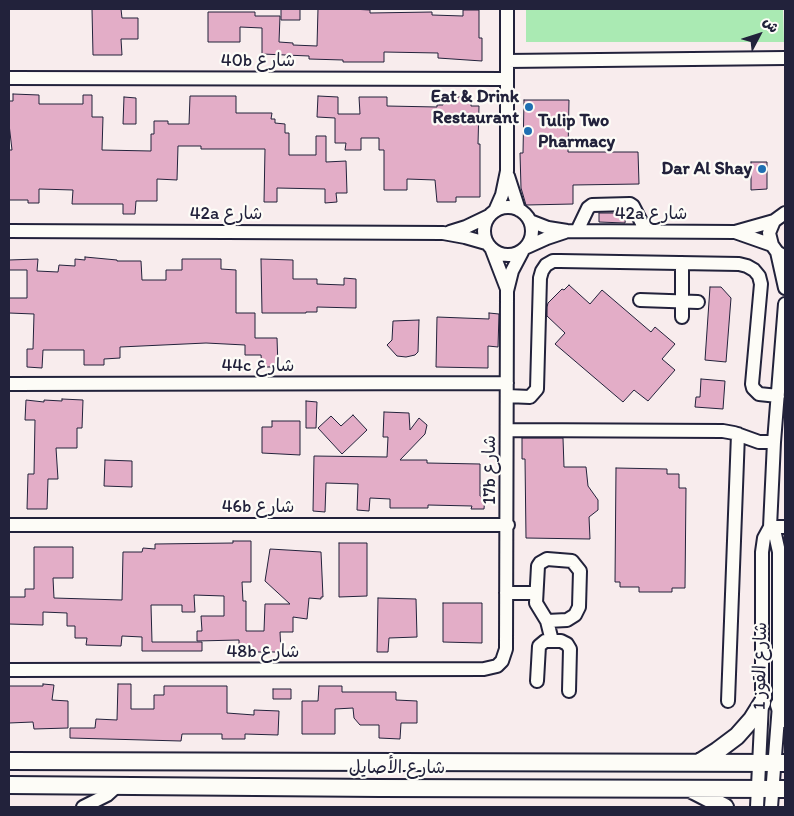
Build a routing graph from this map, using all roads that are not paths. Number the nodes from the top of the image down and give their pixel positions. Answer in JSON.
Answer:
{"nodes":[{"id":1,"x":507,"y":9,"type":"edge"},
{"id":2,"x":785,"y":58,"type":"edge"},
{"id":3,"x":507,"y":61,"type":"junction"},
{"id":4,"x":9,"y":78,"type":"edge"},
{"id":5,"x":507,"y":79,"type":"junction"},
{"id":6,"x":507,"y":171,"type":"junction"},
{"id":7,"x":519,"y":210,"type":"junction"},
{"id":8,"x":492,"y":213,"type":"junction"},
{"id":9,"x":781,"y":214,"type":"edge"},
{"id":10,"x":530,"y":221,"type":"junction"},
{"id":11,"x":9,"y":231,"type":"edge"},
{"id":12,"x":572,"y":231,"type":"junction"},
{"id":13,"x":646,"y":231,"type":"junction"},
{"id":14,"x":735,"y":232,"type":"junction"},
{"id":15,"x":443,"y":233,"type":"junction"},
{"id":16,"x":489,"y":247,"type":"junction"},
{"id":17,"x":525,"y":249,"type":"junction"},
{"id":18,"x":778,"y":251,"type":"edge"},
{"id":19,"x":682,"y":263,"type":"junction"},
{"id":20,"x":785,"y":288,"type":"edge"},
{"id":21,"x":507,"y":291,"type":"junction"},
{"id":22,"x":640,"y":300,"type":"dead end"},
{"id":23,"x":682,"y":301,"type":"junction"},
{"id":24,"x":698,"y":302,"type":"dead end"},
{"id":25,"x":785,"y":304,"type":"edge"},
{"id":26,"x":682,"y":317,"type":"dead end"},
{"id":27,"x":9,"y":384,"type":"edge"},
{"id":28,"x":781,"y":388,"type":"edge"},
{"id":29,"x":507,"y":390,"type":"junction"},
{"id":30,"x":508,"y":430,"type":"junction"},
{"id":31,"x":738,"y":434,"type":"junction"},
{"id":32,"x":774,"y":442,"type":"junction"},
{"id":33,"x":9,"y":525,"type":"edge"},
{"id":34,"x":508,"y":525,"type":"junction"},
{"id":35,"x":770,"y":527,"type":"junction"},
{"id":36,"x":785,"y":527,"type":"edge"},
{"id":37,"x":506,"y":593,"type":"junction"},
{"id":38,"x":536,"y":593,"type":"junction"},
{"id":39,"x":547,"y":621,"type":"junction"},
{"id":40,"x":552,"y":641,"type":"junction"},
{"id":41,"x":506,"y":649,"type":"joint"},
{"id":42,"x":9,"y":670,"type":"edge"},
{"id":43,"x":538,"y":681,"type":"dead end"},
{"id":44,"x":569,"y":691,"type":"dead end"},
{"id":45,"x":728,"y":701,"type":"dead end"},
{"id":46,"x":762,"y":703,"type":"junction"},
{"id":47,"x":782,"y":712,"type":"edge"},
{"id":48,"x":9,"y":762,"type":"edge"},
{"id":49,"x":700,"y":762,"type":"junction"},
{"id":50,"x":773,"y":762,"type":"edge"},
{"id":51,"x":9,"y":785,"type":"edge"},
{"id":52,"x":118,"y":785,"type":"junction"},
{"id":53,"x":688,"y":788,"type":"junction"},
{"id":54,"x":772,"y":788,"type":"edge"},
{"id":55,"x":83,"y":807,"type":"edge"},
{"id":56,"x":725,"y":807,"type":"edge"},
{"id":57,"x":757,"y":807,"type":"edge"},
{"id":58,"x":772,"y":807,"type":"edge"}],
"edges":[{"from":1,"to":3,"type":"street"},
{"from":2,"to":3,"type":"street"},
{"from":3,"to":5,"type":"street"},
{"from":4,"to":5,"type":"street","name":"40b شارع"},
{"from":5,"to":6,"type":"street"},
{"from":6,"to":7,"type":"street"},
{"from":6,"to":8,"type":"street"},
{"from":7,"to":8,"type":"street"},
{"from":7,"to":10,"type":"street"},
{"from":8,"to":15,"type":"street","name":"42a شارع"},
{"from":8,"to":16,"type":"street"},
{"from":9,"to":14,"type":"street","name":"42a شارع"},
{"from":9,"to":18,"type":"street"},
{"from":10,"to":12,"type":"street","name":"42a شارع"},
{"from":10,"to":17,"type":"street"},
{"from":11,"to":15,"type":"street","name":"42a شارع"},
{"from":12,"to":13,"type":"street","name":"42a شارع"},
{"from":12,"to":13,"type":"street"},
{"from":12,"to":17,"type":"street","name":"42a شارع"},
{"from":13,"to":14,"type":"street","name":"42a شارع"},
{"from":14,"to":18,"type":"street","name":"42a شارع"},
{"from":15,"to":16,"type":"street","name":"42a شارع"},
{"from":16,"to":17,"type":"street"},
{"from":16,"to":21,"type":"street","name":"17b شارع"},
{"from":17,"to":21,"type":"street","name":"17b شارع"},
{"from":18,"to":20,"type":"street"},
{"from":19,"to":23,"type":"street"},
{"from":19,"to":28,"type":"street"},
{"from":19,"to":29,"type":"street","name":"44c شارع"},
{"from":21,"to":29,"type":"street","name":"17b شارع"},
{"from":22,"to":23,"type":"street"},
{"from":23,"to":24,"type":"street"},
{"from":23,"to":26,"type":"street"},
{"from":25,"to":28,"type":"street","name":"شارع القوز 1"},
{"from":27,"to":29,"type":"street","name":"44c شارع"},
{"from":28,"to":32,"type":"street","name":"شارع القوز 1"},
{"from":29,"to":30,"type":"street","name":"17b شارع"},
{"from":30,"to":31,"type":"street"},
{"from":30,"to":34,"type":"street","name":"17b شارع"},
{"from":31,"to":32,"type":"street"},
{"from":31,"to":45,"type":"street"},
{"from":32,"to":35,"type":"street","name":"شارع القوز 1"},
{"from":33,"to":34,"type":"street","name":"46b شارع"},
{"from":34,"to":37,"type":"street","name":"17b شارع"},
{"from":35,"to":36,"type":"street"},
{"from":35,"to":46,"type":"street","name":"شارع القوز 1"},
{"from":35,"to":47,"type":"street","name":"شارع القوز 1"},
{"from":37,"to":38,"type":"street"},
{"from":37,"to":41,"type":"street","name":"17b شارع"},
{"from":38,"to":39,"type":"street"},
{"from":38,"to":39,"type":"street"},
{"from":39,"to":40,"type":"street"},
{"from":40,"to":43,"type":"street"},
{"from":40,"to":44,"type":"street"},
{"from":41,"to":42,"type":"street","name":"48b شارع"},
{"from":46,"to":49,"type":"main road"},
{"from":46,"to":50,"type":"street","name":"شارع القوز 1"},
{"from":47,"to":50,"type":"street","name":"شارع القوز 1"},
{"from":48,"to":49,"type":"main road","name":"شارع الأصايل"},
{"from":49,"to":50,"type":"main road","name":"شارع الأصايل"},
{"from":50,"to":54,"type":"street","name":"شارع القوز 1"},
{"from":51,"to":52,"type":"main road","name":"شارع الأصايل"},
{"from":52,"to":53,"type":"main road","name":"شارع الأصايل"},
{"from":52,"to":55,"type":"street"},
{"from":53,"to":54,"type":"main road","name":"شارع الأصايل"},
{"from":53,"to":56,"type":"main road"},
{"from":54,"to":57,"type":"street","name":"شارع القوز 1"},
{"from":54,"to":58,"type":"street","name":"شارع القوز 1"}]}
